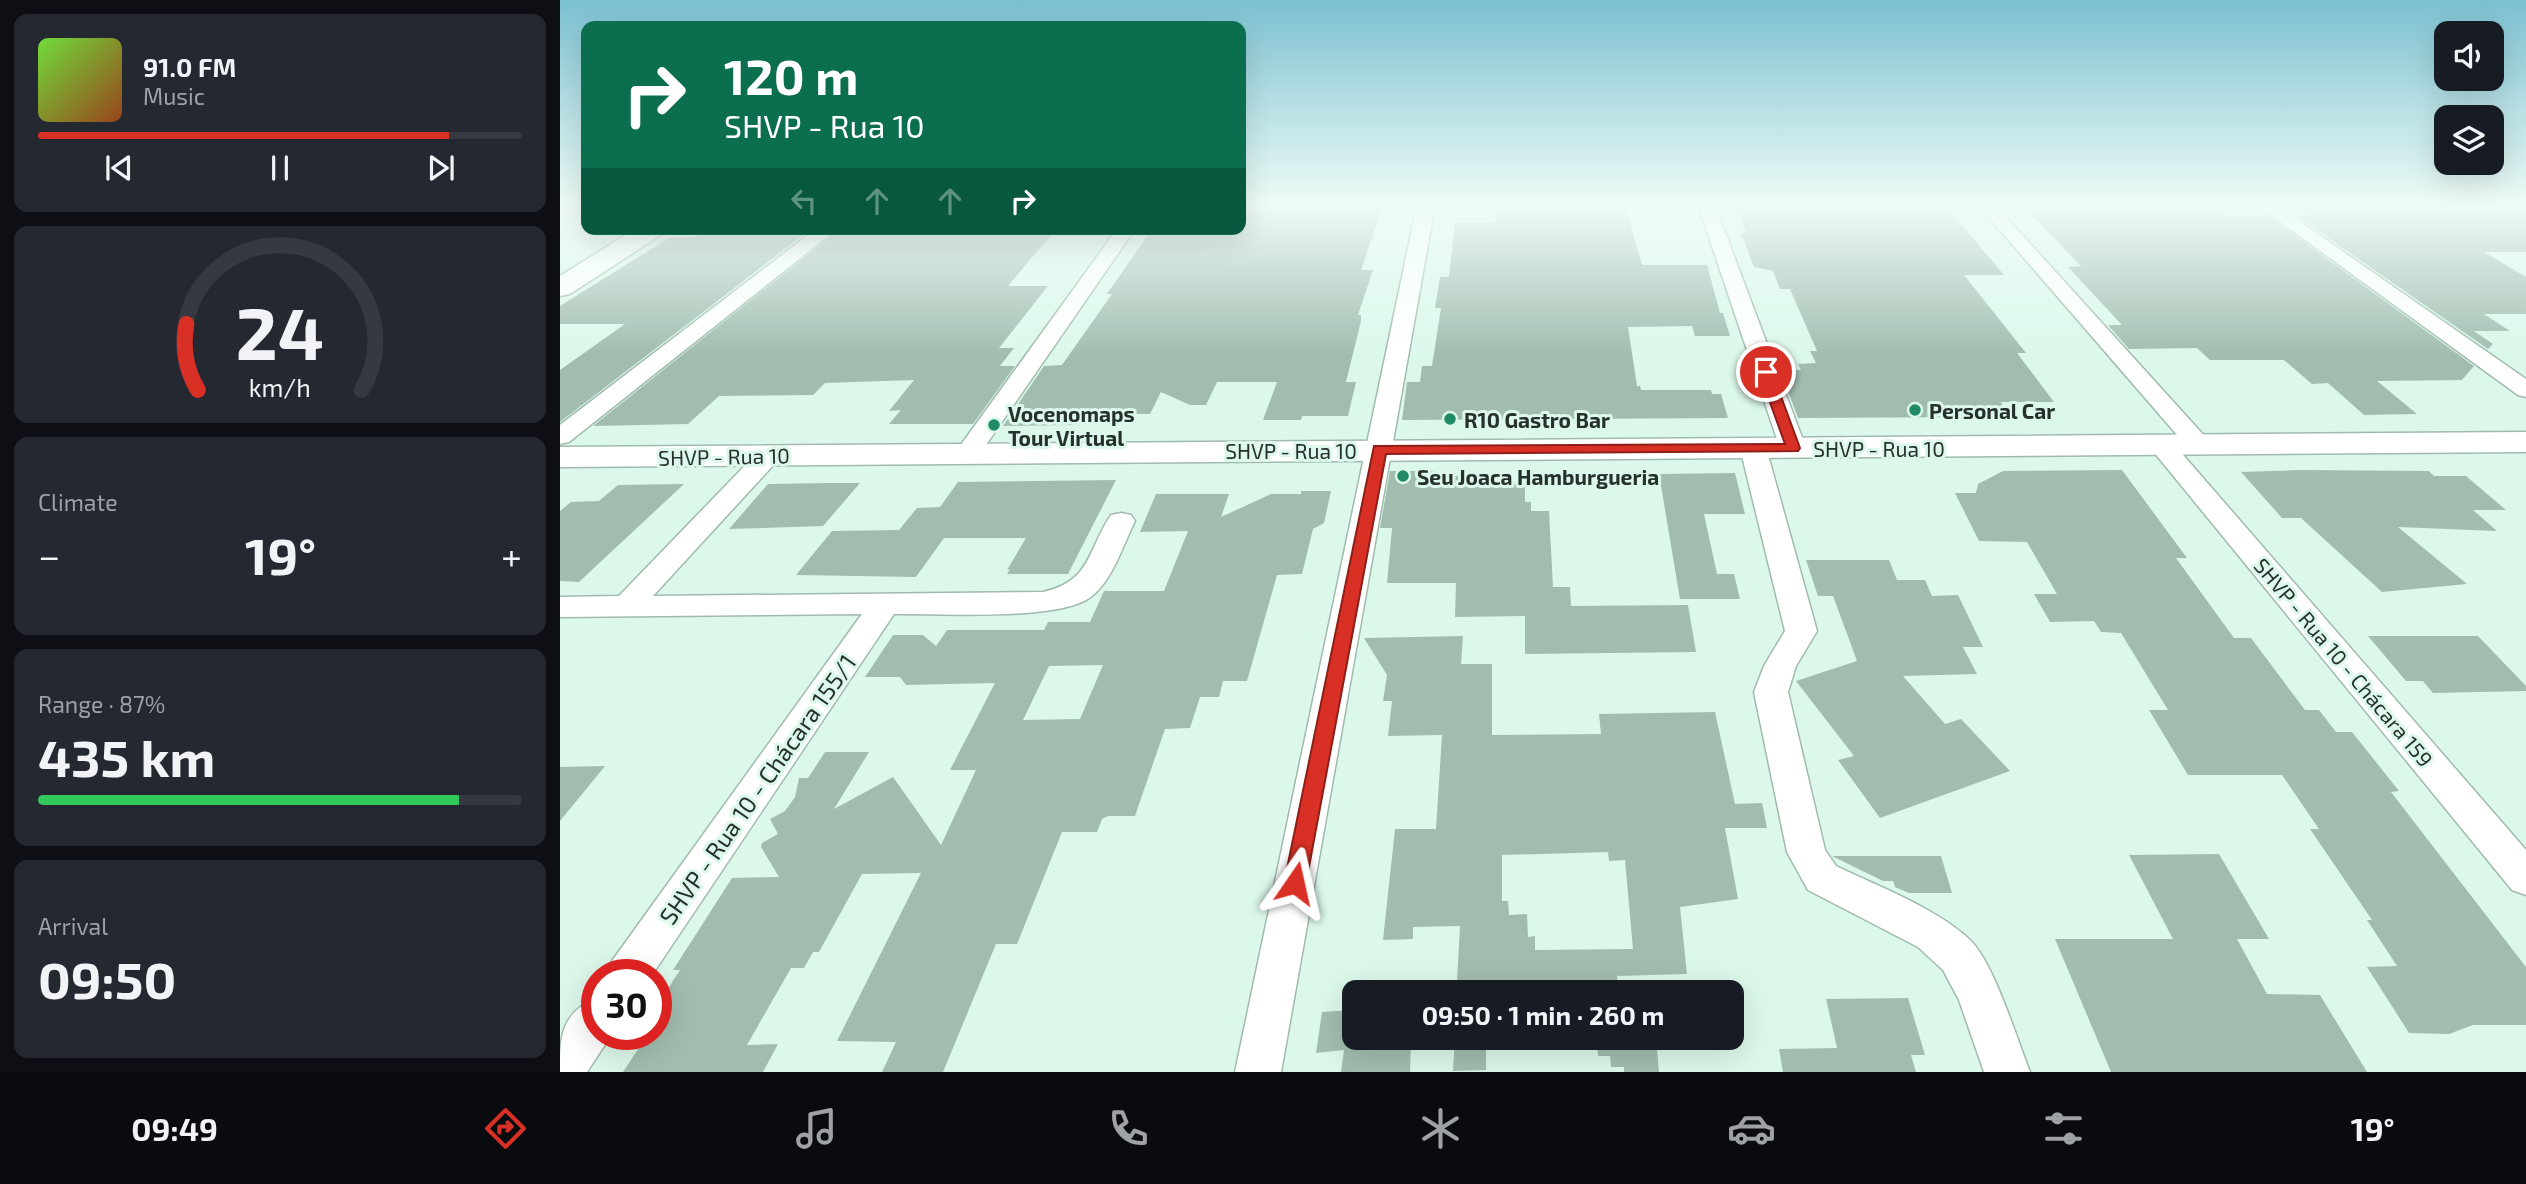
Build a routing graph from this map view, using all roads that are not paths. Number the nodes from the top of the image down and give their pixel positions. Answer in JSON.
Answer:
{"nodes":[{"id":1,"x":612,"y":255,"type":"edge"},
{"id":2,"x":795,"y":255,"type":"edge"},
{"id":3,"x":1108,"y":255,"type":"edge"},
{"id":4,"x":1416,"y":255,"type":"edge"},
{"id":5,"x":1724,"y":255,"type":"edge"},
{"id":6,"x":2030,"y":255,"type":"edge"},
{"id":7,"x":2336,"y":255,"type":"edge"},
{"id":8,"x":560,"y":288,"type":"edge"},
{"id":9,"x":2526,"y":390,"type":"edge"},
{"id":10,"x":560,"y":438,"type":"edge"},
{"id":11,"x":2526,"y":442,"type":"edge"},
{"id":12,"x":2162,"y":446,"type":"junction"},
{"id":13,"x":2200,"y":446,"type":"junction"},
{"id":14,"x":1753,"y":448,"type":"junction"},
{"id":15,"x":1793,"y":448,"type":"junction"},
{"id":16,"x":1379,"y":449,"type":"junction"},
{"id":17,"x":968,"y":453,"type":"junction"},
{"id":18,"x":769,"y":455,"type":"junction"},
{"id":19,"x":560,"y":457,"type":"edge"},
{"id":20,"x":1121,"y":522,"type":"dead end"},
{"id":21,"x":887,"y":603,"type":"junction"},
{"id":22,"x":560,"y":607,"type":"edge"},
{"id":23,"x":626,"y":607,"type":"junction"},
{"id":24,"x":2526,"y":878,"type":"edge"},
{"id":25,"x":639,"y":959,"type":"edge"},
{"id":26,"x":581,"y":1042,"type":"edge"},
{"id":27,"x":560,"y":1072,"type":"edge"},
{"id":28,"x":1258,"y":1072,"type":"edge"},
{"id":29,"x":2007,"y":1072,"type":"edge"}],
"edges":[{"from":1,"to":8,"type":"street"},
{"from":2,"to":10,"type":"street"},
{"from":3,"to":17,"type":"street"},
{"from":4,"to":16,"type":"street"},
{"from":5,"to":15,"type":"street"},
{"from":6,"to":13,"type":"street"},
{"from":7,"to":9,"type":"street"},
{"from":11,"to":13,"type":"street","name":"SHVP - Rua 10"},
{"from":12,"to":13,"type":"street","name":"SHVP - Rua 10"},
{"from":12,"to":15,"type":"street","name":"SHVP - Rua 10"},
{"from":12,"to":24,"type":"street","name":"SHVP - Rua 10 - Chácara 159"},
{"from":14,"to":15,"type":"street","name":"SHVP - Rua 10"},
{"from":14,"to":16,"type":"street","name":"SHVP - Rua 10"},
{"from":14,"to":29,"type":"street"},
{"from":16,"to":17,"type":"street","name":"SHVP - Rua 10"},
{"from":16,"to":28,"type":"street"},
{"from":17,"to":18,"type":"street","name":"SHVP - Rua 10"},
{"from":18,"to":19,"type":"street","name":"SHVP - Rua 10"},
{"from":18,"to":23,"type":"street"},
{"from":20,"to":21,"type":"street"},
{"from":21,"to":23,"type":"street"},
{"from":21,"to":25,"type":"street","name":"SHVP - Rua 10 - Chácara 155/1"},
{"from":22,"to":23,"type":"street"},
{"from":26,"to":27,"type":"street"}]}
